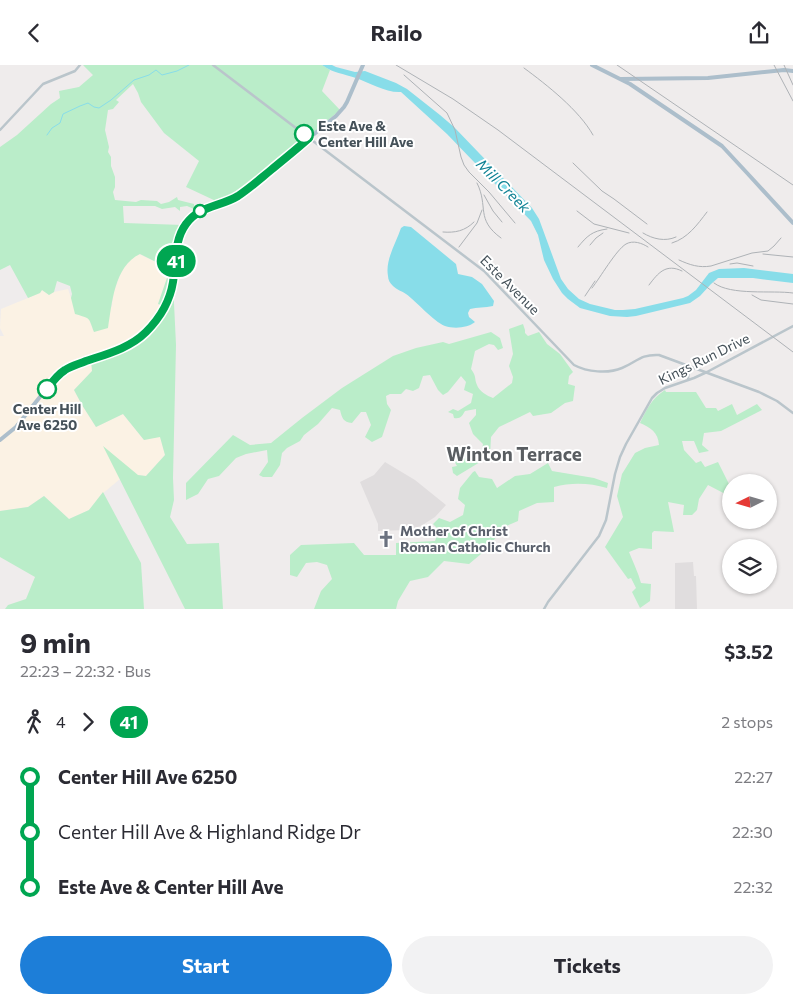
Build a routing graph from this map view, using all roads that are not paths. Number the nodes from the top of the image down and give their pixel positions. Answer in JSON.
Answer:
{"nodes":[{"id":1,"x":80,"y":65,"type":"edge"},
{"id":2,"x":213,"y":65,"type":"edge"},
{"id":3,"x":592,"y":65,"type":"edge"},
{"id":4,"x":362,"y":67,"type":"edge"},
{"id":5,"x":793,"y":71,"type":"edge"},
{"id":6,"x":621,"y":79,"type":"junction"},
{"id":7,"x":0,"y":129,"type":"edge"},
{"id":8,"x":309,"y":138,"type":"junction"},
{"id":9,"x":793,"y":223,"type":"edge"},
{"id":10,"x":793,"y":326,"type":"edge"},
{"id":11,"x":689,"y":365,"type":"junction"},
{"id":12,"x":707,"y":372,"type":"junction"},
{"id":13,"x":688,"y":380,"type":"junction"},
{"id":14,"x":793,"y":413,"type":"edge"},
{"id":15,"x":0,"y":440,"type":"edge"},
{"id":16,"x":544,"y":609,"type":"edge"}],
"edges":[{"from":1,"to":7,"type":"street"},
{"from":2,"to":8,"type":"street","name":"Este Avenue"},
{"from":3,"to":6,"type":"main road"},
{"from":4,"to":8,"type":"main road"},
{"from":5,"to":6,"type":"main road"},
{"from":6,"to":9,"type":"main road"},
{"from":8,"to":11,"type":"street","name":"Este Avenue"},
{"from":8,"to":15,"type":"main road"},
{"from":10,"to":12,"type":"street","name":"Kings Run Drive"},
{"from":11,"to":12,"type":"street","name":"Este Avenue"},
{"from":11,"to":13,"type":"street"},
{"from":12,"to":13,"type":"street","name":"Kings Run Drive"},
{"from":12,"to":14,"type":"street","name":"Este Avenue"},
{"from":13,"to":16,"type":"street","name":"Kings Run Drive"}]}
